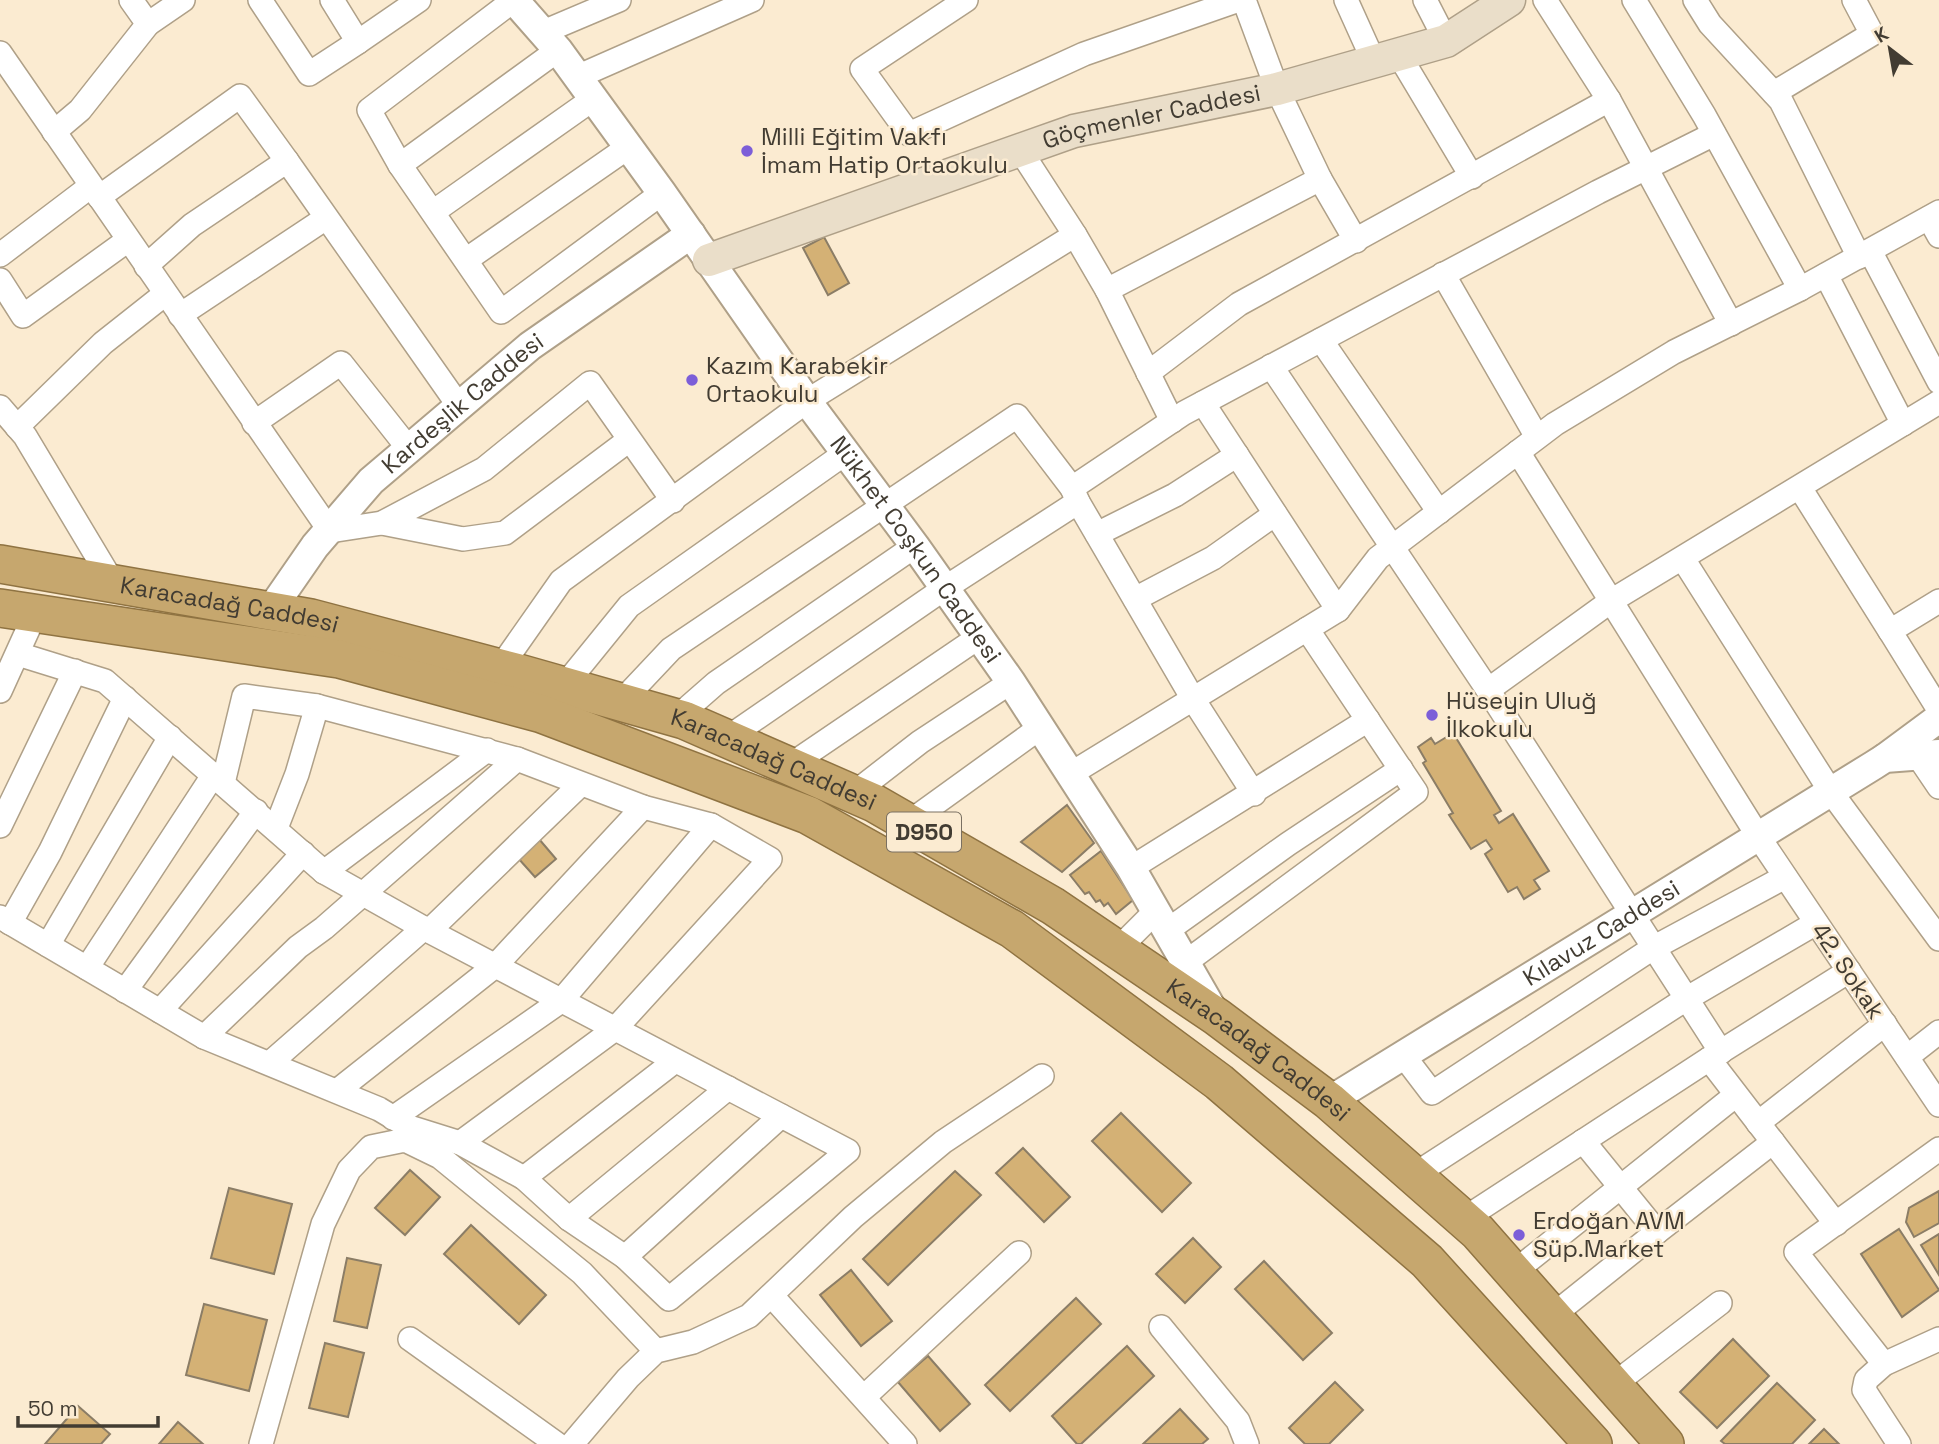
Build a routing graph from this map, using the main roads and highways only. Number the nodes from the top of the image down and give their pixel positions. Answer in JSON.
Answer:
{"nodes":[{"id":1,"x":1510,"y":0,"type":"edge"},
{"id":2,"x":709,"y":260,"type":"road end"},
{"id":3,"x":0,"y":564,"type":"edge"},
{"id":4,"x":17,"y":611,"type":"edge"},
{"id":5,"x":1593,"y":1444,"type":"edge"},
{"id":6,"x":1665,"y":1444,"type":"edge"}],
"edges":[{"from":1,"to":2,"type":"main road","name":"Göçmenler Caddesi"},
{"from":3,"to":6,"type":"highway","name":"Karacadağ Caddesi","number":"D950"},
{"from":4,"to":5,"type":"highway","name":"Karacadağ Caddesi","number":"D950"}]}
